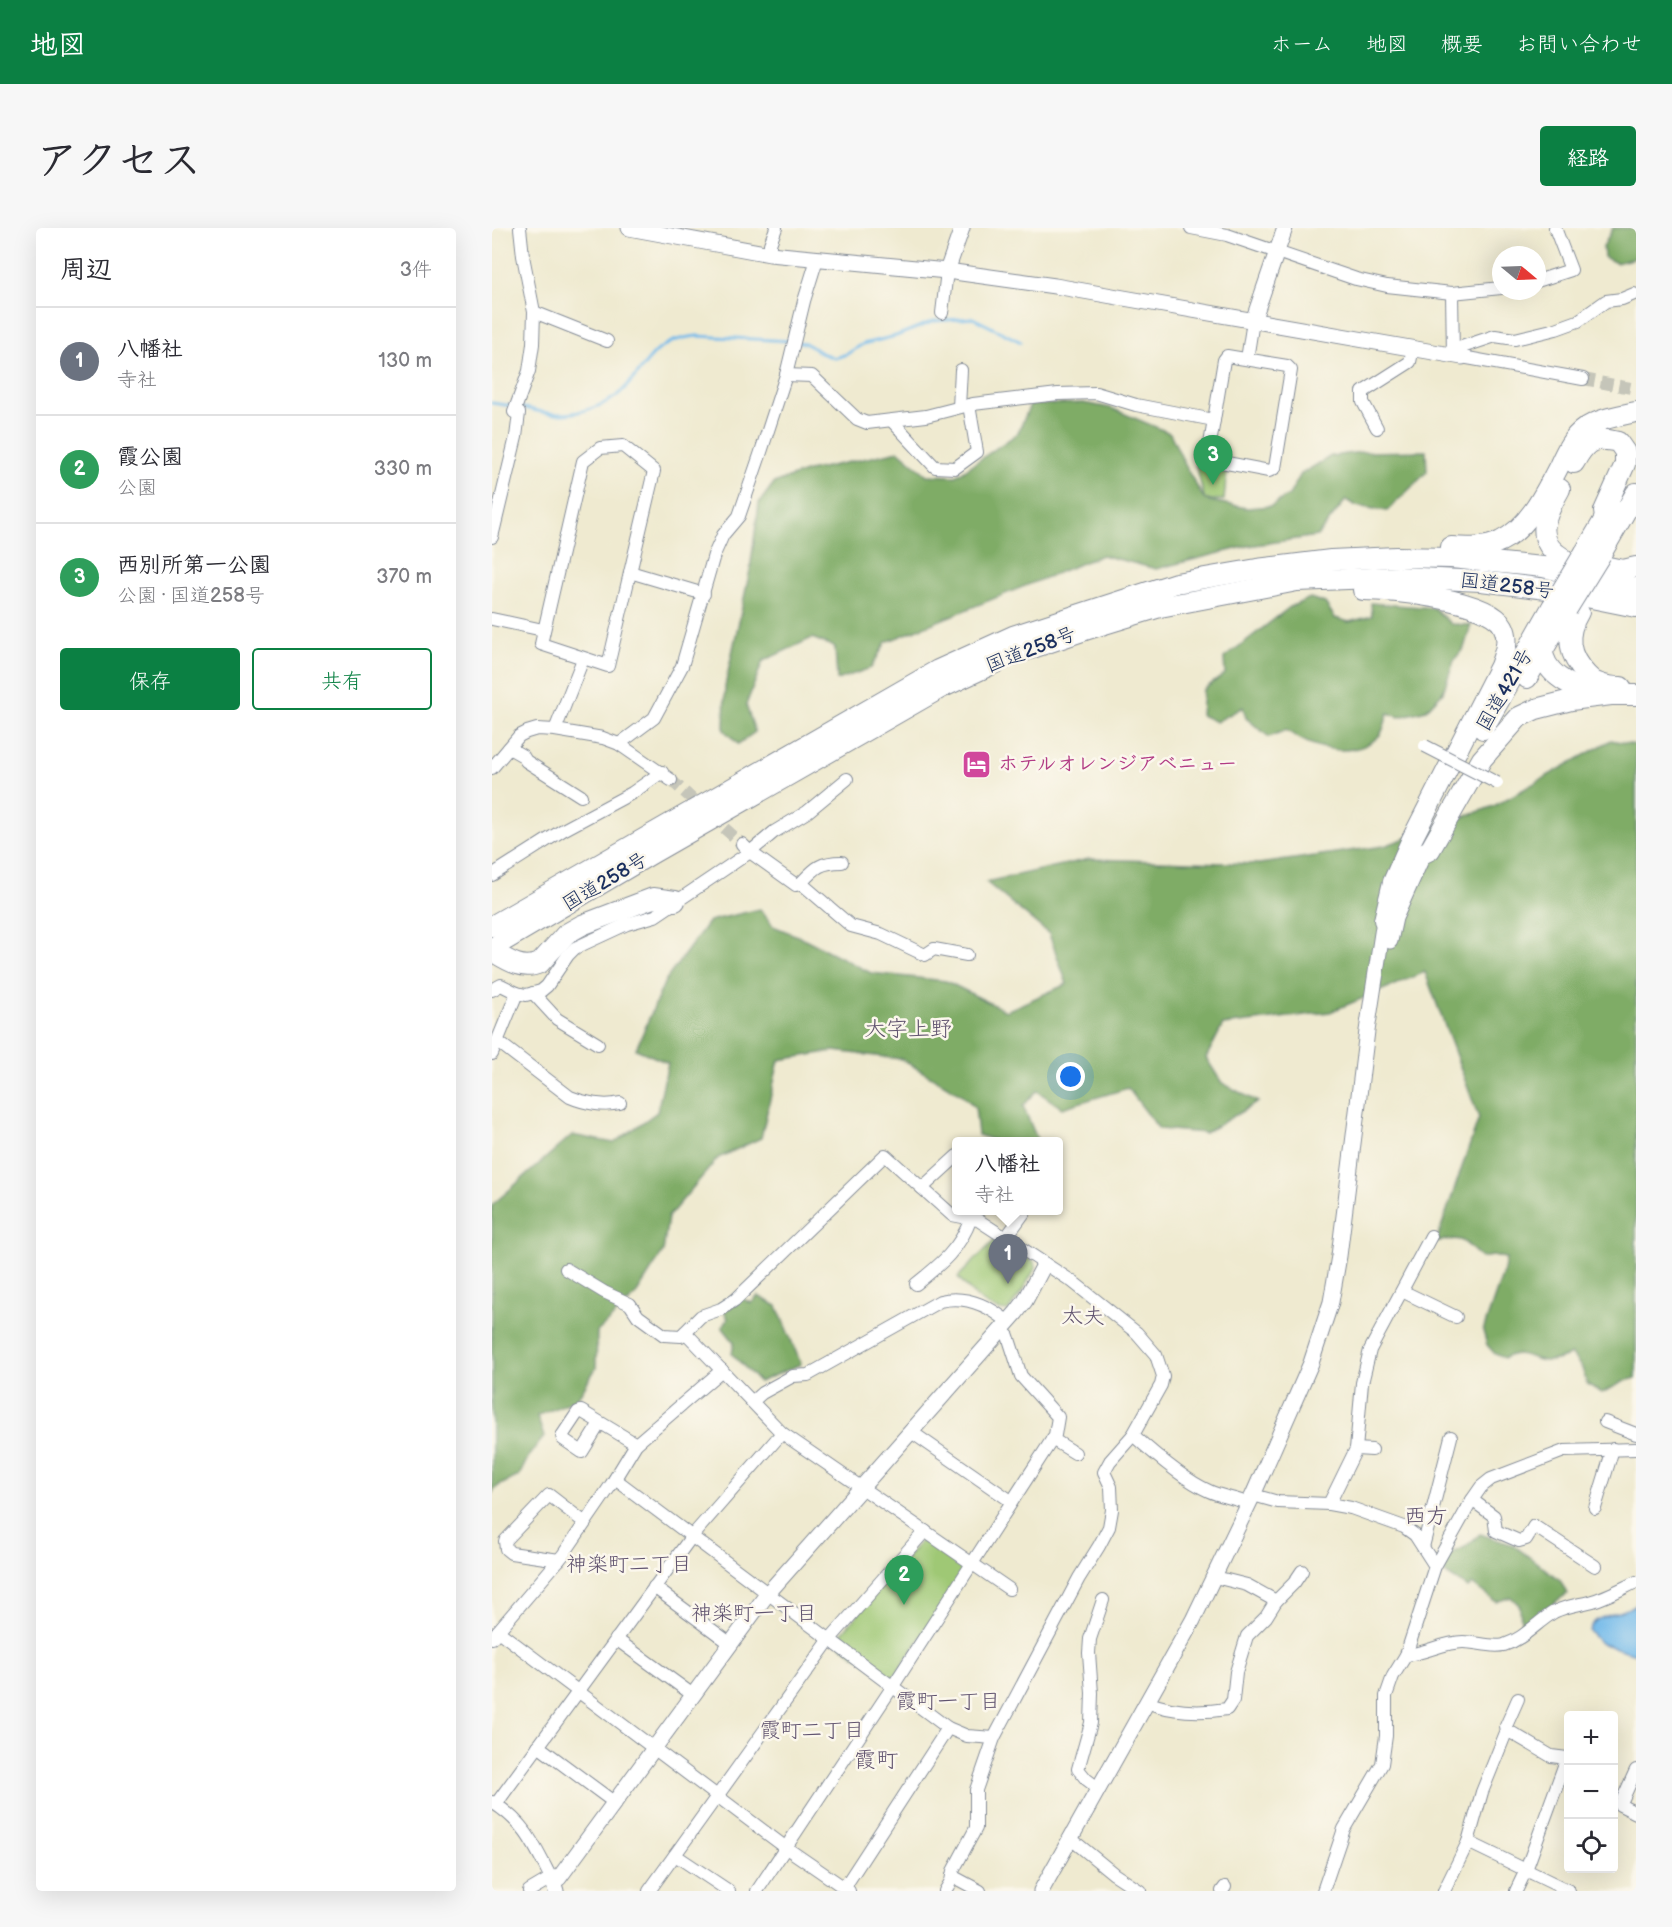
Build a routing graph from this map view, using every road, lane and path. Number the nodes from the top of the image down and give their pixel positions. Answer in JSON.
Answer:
{"nodes":[{"id":1,"x":520,"y":228,"type":"edge"},
{"id":2,"x":628,"y":228,"type":"edge"},
{"id":3,"x":776,"y":228,"type":"edge"},
{"id":4,"x":962,"y":228,"type":"edge"},
{"id":5,"x":1191,"y":228,"type":"edge"},
{"id":6,"x":1285,"y":228,"type":"edge"},
{"id":7,"x":1555,"y":228,"type":"edge"},
{"id":8,"x":1277,"y":251,"type":"junction"},
{"id":9,"x":770,"y":254,"type":"junction"},
{"id":10,"x":817,"y":259,"type":"junction"},
{"id":11,"x":947,"y":271,"type":"junction"},
{"id":12,"x":1546,"y":278,"type":"edge"},
{"id":13,"x":1492,"y":289,"type":"edge"},
{"id":14,"x":1452,"y":293,"type":"junction"},
{"id":15,"x":1634,"y":294,"type":"dead end"},
{"id":16,"x":534,"y":312,"type":"junction"},
{"id":17,"x":942,"y":313,"type":"dead end"},
{"id":18,"x":1253,"y":321,"type":"junction"},
{"id":19,"x":607,"y":341,"type":"dead end"},
{"id":20,"x":1413,"y":348,"type":"junction"},
{"id":21,"x":1456,"y":354,"type":"junction"},
{"id":22,"x":1247,"y":359,"type":"junction"},
{"id":23,"x":961,"y":370,"type":"dead end"},
{"id":24,"x":786,"y":375,"type":"junction"},
{"id":25,"x":1583,"y":379,"type":"tunnel mouth"},
{"id":26,"x":964,"y":406,"type":"junction"},
{"id":27,"x":1636,"y":412,"type":"edge"},
{"id":28,"x":1214,"y":420,"type":"junction"},
{"id":29,"x":892,"y":421,"type":"junction"},
{"id":30,"x":1377,"y":428,"type":"dead end"},
{"id":31,"x":1636,"y":465,"type":"edge"},
{"id":32,"x":498,"y":488,"type":"edge"},
{"id":33,"x":1636,"y":493,"type":"edge"},
{"id":34,"x":1636,"y":515,"type":"edge"},
{"id":35,"x":1605,"y":518,"type":"junction"},
{"id":36,"x":492,"y":537,"type":"edge"},
{"id":37,"x":1473,"y":548,"type":"junction"},
{"id":38,"x":1597,"y":551,"type":"junction"},
{"id":39,"x":1563,"y":558,"type":"junction"},
{"id":40,"x":1331,"y":560,"type":"junction"},
{"id":41,"x":1632,"y":570,"type":"edge"},
{"id":42,"x":630,"y":572,"type":"junction"},
{"id":43,"x":1297,"y":581,"type":"junction"},
{"id":44,"x":1636,"y":588,"type":"edge"},
{"id":45,"x":704,"y":594,"type":"junction"},
{"id":46,"x":1636,"y":608,"type":"edge"},
{"id":47,"x":1566,"y":609,"type":"junction"},
{"id":48,"x":492,"y":619,"type":"edge"},
{"id":49,"x":543,"y":630,"type":"junction"},
{"id":50,"x":1539,"y":630,"type":"junction"},
{"id":51,"x":1543,"y":652,"type":"junction"},
{"id":52,"x":583,"y":658,"type":"junction"},
{"id":53,"x":1636,"y":688,"type":"edge"},
{"id":54,"x":1611,"y":695,"type":"junction"},
{"id":55,"x":1636,"y":695,"type":"edge"},
{"id":56,"x":555,"y":730,"type":"junction"},
{"id":57,"x":618,"y":744,"type":"junction"},
{"id":58,"x":1425,"y":746,"type":"dead end"},
{"id":59,"x":509,"y":748,"type":"junction"},
{"id":60,"x":492,"y":768,"type":"edge"},
{"id":61,"x":848,"y":779,"type":"dead end"},
{"id":62,"x":1497,"y":783,"type":"dead end"},
{"id":63,"x":581,"y":796,"type":"dead end"},
{"id":64,"x":746,"y":848,"type":"junction"},
{"id":65,"x":1424,"y":853,"type":"junction"},
{"id":66,"x":842,"y":862,"type":"dead end"},
{"id":67,"x":492,"y":875,"type":"edge"},
{"id":68,"x":801,"y":883,"type":"junction"},
{"id":69,"x":675,"y":901,"type":"junction"},
{"id":70,"x":1384,"y":920,"type":"junction"},
{"id":71,"x":492,"y":926,"type":"edge"},
{"id":72,"x":492,"y":950,"type":"edge"},
{"id":73,"x":967,"y":955,"type":"dead end"},
{"id":74,"x":492,"y":990,"type":"edge"},
{"id":75,"x":517,"y":993,"type":"junction"},
{"id":76,"x":533,"y":993,"type":"junction"},
{"id":77,"x":1367,"y":1031,"type":"junction"},
{"id":78,"x":497,"y":1041,"type":"junction"},
{"id":79,"x":598,"y":1044,"type":"dead end"},
{"id":80,"x":492,"y":1054,"type":"edge"},
{"id":81,"x":620,"y":1103,"type":"dead end"},
{"id":82,"x":952,"y":1161,"type":"edge"},
{"id":83,"x":922,"y":1188,"type":"junction"},
{"id":84,"x":1022,"y":1215,"type":"edge"},
{"id":85,"x":971,"y":1218,"type":"junction"},
{"id":86,"x":1431,"y":1236,"type":"dead end"},
{"id":87,"x":1005,"y":1239,"type":"junction"},
{"id":88,"x":1044,"y":1265,"type":"junction"},
{"id":89,"x":566,"y":1269,"type":"dead end"},
{"id":90,"x":916,"y":1284,"type":"dead end"},
{"id":91,"x":1402,"y":1290,"type":"junction"},
{"id":92,"x":1455,"y":1317,"type":"dead end"},
{"id":93,"x":1004,"y":1325,"type":"junction"},
{"id":94,"x":685,"y":1332,"type":"junction"},
{"id":95,"x":722,"y":1370,"type":"junction"},
{"id":96,"x":753,"y":1401,"type":"junction"},
{"id":97,"x":1605,"y":1422,"type":"dead end"},
{"id":98,"x":600,"y":1423,"type":"dead end"},
{"id":99,"x":910,"y":1431,"type":"junction"},
{"id":100,"x":782,"y":1433,"type":"junction"},
{"id":101,"x":1636,"y":1434,"type":"edge"},
{"id":102,"x":1133,"y":1435,"type":"junction"},
{"id":103,"x":1451,"y":1437,"type":"dead end"},
{"id":104,"x":1052,"y":1438,"type":"junction"},
{"id":105,"x":636,"y":1444,"type":"junction"},
{"id":106,"x":1356,"y":1449,"type":"junction"},
{"id":107,"x":1614,"y":1449,"type":"junction"},
{"id":108,"x":1636,"y":1449,"type":"edge"},
{"id":109,"x":1372,"y":1450,"type":"dead end"},
{"id":110,"x":1075,"y":1453,"type":"dead end"},
{"id":111,"x":615,"y":1479,"type":"junction"},
{"id":112,"x":862,"y":1488,"type":"junction"},
{"id":113,"x":1251,"y":1499,"type":"junction"},
{"id":114,"x":1472,"y":1500,"type":"junction"},
{"id":115,"x":1011,"y":1501,"type":"junction"},
{"id":116,"x":1329,"y":1504,"type":"junction"},
{"id":117,"x":1595,"y":1508,"type":"dead end"},
{"id":118,"x":584,"y":1522,"type":"junction"},
{"id":119,"x":925,"y":1531,"type":"junction"},
{"id":120,"x":692,"y":1536,"type":"junction"},
{"id":121,"x":1423,"y":1547,"type":"junction"},
{"id":122,"x":559,"y":1560,"type":"junction"},
{"id":123,"x":971,"y":1563,"type":"junction"},
{"id":124,"x":1435,"y":1566,"type":"junction"},
{"id":125,"x":1595,"y":1566,"type":"dead end"},
{"id":126,"x":1302,"y":1571,"type":"dead end"},
{"id":127,"x":1215,"y":1577,"type":"junction"},
{"id":128,"x":1636,"y":1582,"type":"edge"},
{"id":129,"x":654,"y":1587,"type":"junction"},
{"id":130,"x":1009,"y":1589,"type":"dead end"},
{"id":131,"x":768,"y":1593,"type":"junction"},
{"id":132,"x":1104,"y":1600,"type":"dead end"},
{"id":133,"x":1276,"y":1601,"type":"junction"},
{"id":134,"x":495,"y":1634,"type":"edge"},
{"id":135,"x":616,"y":1639,"type":"junction"},
{"id":136,"x":830,"y":1639,"type":"junction"},
{"id":137,"x":731,"y":1644,"type":"junction"},
{"id":138,"x":1406,"y":1655,"type":"junction"},
{"id":139,"x":893,"y":1686,"type":"junction"},
{"id":140,"x":578,"y":1692,"type":"junction"},
{"id":141,"x":693,"y":1695,"type":"junction"},
{"id":142,"x":1518,"y":1699,"type":"dead end"},
{"id":143,"x":1147,"y":1702,"type":"junction"},
{"id":144,"x":948,"y":1728,"type":"junction"},
{"id":145,"x":1507,"y":1730,"type":"junction"},
{"id":146,"x":994,"y":1738,"type":"junction"},
{"id":147,"x":538,"y":1746,"type":"junction"},
{"id":148,"x":654,"y":1749,"type":"junction"},
{"id":149,"x":1636,"y":1770,"type":"edge"},
{"id":150,"x":1098,"y":1788,"type":"junction"},
{"id":151,"x":718,"y":1796,"type":"junction"},
{"id":152,"x":494,"y":1803,"type":"edge"},
{"id":153,"x":615,"y":1803,"type":"junction"},
{"id":154,"x":1636,"y":1813,"type":"edge"},
{"id":155,"x":1070,"y":1838,"type":"junction"},
{"id":156,"x":1468,"y":1842,"type":"junction"},
{"id":157,"x":785,"y":1847,"type":"junction"},
{"id":158,"x":675,"y":1855,"type":"junction"},
{"id":159,"x":1526,"y":1870,"type":"junction"},
{"id":160,"x":952,"y":1876,"type":"junction"},
{"id":161,"x":553,"y":1884,"type":"edge"},
{"id":162,"x":846,"y":1889,"type":"edge"},
{"id":163,"x":529,"y":1891,"type":"edge"},
{"id":164,"x":649,"y":1891,"type":"edge"},
{"id":165,"x":729,"y":1891,"type":"edge"},
{"id":166,"x":757,"y":1891,"type":"edge"},
{"id":167,"x":945,"y":1891,"type":"edge"},
{"id":168,"x":980,"y":1891,"type":"edge"},
{"id":169,"x":1041,"y":1891,"type":"edge"},
{"id":170,"x":1140,"y":1891,"type":"edge"},
{"id":171,"x":1323,"y":1891,"type":"edge"},
{"id":172,"x":1444,"y":1891,"type":"edge"},
{"id":173,"x":1516,"y":1891,"type":"edge"},
{"id":174,"x":1569,"y":1891,"type":"edge"}],
"edges":[{"from":1,"to":16,"type":"street"},
{"from":2,"to":9,"type":"street"},
{"from":3,"to":9,"type":"street"},
{"from":4,"to":11,"type":"street"},
{"from":5,"to":8,"type":"street"},
{"from":6,"to":8,"type":"street"},
{"from":7,"to":12,"type":"street"},
{"from":8,"to":14,"type":"street"},
{"from":8,"to":18,"type":"street"},
{"from":9,"to":10,"type":"street"},
{"from":10,"to":11,"type":"street"},
{"from":10,"to":24,"type":"street"},
{"from":11,"to":17,"type":"street"},
{"from":11,"to":18,"type":"street"},
{"from":13,"to":14,"type":"street"},
{"from":14,"to":21,"type":"street"},
{"from":15,"to":21,"type":"street"},
{"from":16,"to":19,"type":"street"},
{"from":16,"to":32,"type":"street"},
{"from":18,"to":20,"type":"street"},
{"from":18,"to":22,"type":"street"},
{"from":20,"to":21,"type":"street"},
{"from":20,"to":30,"type":"street"},
{"from":21,"to":25,"type":"street"},
{"from":22,"to":28,"type":"street"},
{"from":22,"to":28,"type":"street"},
{"from":23,"to":26,"type":"street"},
{"from":24,"to":29,"type":"street"},
{"from":24,"to":45,"type":"street"},
{"from":26,"to":28,"type":"street"},
{"from":26,"to":29,"type":"street"},
{"from":26,"to":29,"type":"street"},
{"from":27,"to":37,"type":"highway"},
{"from":31,"to":35,"type":"highway","name":"国道421号"},
{"from":32,"to":36,"type":"street"},
{"from":33,"to":38,"type":"highway","name":"国道421号"},
{"from":34,"to":38,"type":"highway"},
{"from":35,"to":38,"type":"highway","name":"国道421号"},
{"from":35,"to":39,"type":"highway"},
{"from":37,"to":39,"type":"highway"},
{"from":37,"to":40,"type":"highway"},
{"from":38,"to":47,"type":"highway","name":"国道421号","bridge":true},
{"from":38,"to":47,"type":"highway","name":"国道421号","bridge":true},
{"from":39,"to":41,"type":"highway"},
{"from":40,"to":44,"type":"highway","name":"国道258号"},
{"from":40,"to":71,"type":"highway","name":"国道258号"},
{"from":42,"to":45,"type":"street"},
{"from":42,"to":49,"type":"street"},
{"from":42,"to":52,"type":"street"},
{"from":43,"to":46,"type":"highway","name":"国道258号"},
{"from":43,"to":70,"type":"highway"},
{"from":43,"to":72,"type":"highway","name":"国道258号"},
{"from":45,"to":57,"type":"street"},
{"from":47,"to":50,"type":"highway","name":"国道421号"},
{"from":47,"to":51,"type":"highway","name":"国道421号"},
{"from":47,"to":53,"type":"highway"},
{"from":48,"to":49,"type":"street"},
{"from":49,"to":52,"type":"street"},
{"from":50,"to":51,"type":"highway"},
{"from":50,"to":70,"type":"highway","name":"国道421号"},
{"from":51,"to":54,"type":"highway"},
{"from":51,"to":65,"type":"highway","name":"国道421号"},
{"from":52,"to":56,"type":"street"},
{"from":54,"to":55,"type":"highway"},
{"from":54,"to":65,"type":"highway"},
{"from":56,"to":57,"type":"street"},
{"from":56,"to":59,"type":"street"},
{"from":57,"to":67,"type":"street"},
{"from":58,"to":62,"type":"street","bridge":true},
{"from":59,"to":60,"type":"street"},
{"from":59,"to":63,"type":"street"},
{"from":61,"to":64,"type":"street"},
{"from":64,"to":68,"type":"street"},
{"from":64,"to":69,"type":"street"},
{"from":65,"to":77,"type":"street"},
{"from":66,"to":68,"type":"street"},
{"from":68,"to":73,"type":"street"},
{"from":69,"to":72,"type":"highway"},
{"from":69,"to":76,"type":"street"},
{"from":70,"to":77,"type":"street"},
{"from":74,"to":75,"type":"street"},
{"from":75,"to":76,"type":"street"},
{"from":75,"to":78,"type":"street"},
{"from":76,"to":79,"type":"street"},
{"from":77,"to":113,"type":"street"},
{"from":78,"to":80,"type":"street"},
{"from":78,"to":81,"type":"street"},
{"from":82,"to":83,"type":"street"},
{"from":83,"to":85,"type":"street"},
{"from":83,"to":94,"type":"street"},
{"from":84,"to":87,"type":"street"},
{"from":85,"to":87,"type":"street"},
{"from":85,"to":90,"type":"street"},
{"from":86,"to":91,"type":"street"},
{"from":87,"to":88,"type":"street"},
{"from":88,"to":93,"type":"street"},
{"from":88,"to":102,"type":"street"},
{"from":89,"to":94,"type":"street"},
{"from":91,"to":92,"type":"street"},
{"from":91,"to":106,"type":"street"},
{"from":93,"to":96,"type":"street"},
{"from":93,"to":99,"type":"street"},
{"from":93,"to":104,"type":"street"},
{"from":94,"to":95,"type":"street"},
{"from":95,"to":96,"type":"street"},
{"from":95,"to":105,"type":"street"},
{"from":96,"to":100,"type":"street"},
{"from":97,"to":101,"type":"street"},
{"from":98,"to":105,"type":"street"},
{"from":99,"to":112,"type":"street"},
{"from":99,"to":115,"type":"street"},
{"from":100,"to":112,"type":"street"},
{"from":100,"to":120,"type":"street"},
{"from":102,"to":113,"type":"street"},
{"from":102,"to":146,"type":"street"},
{"from":103,"to":121,"type":"street"},
{"from":104,"to":110,"type":"street"},
{"from":104,"to":115,"type":"street"},
{"from":105,"to":111,"type":"street"},
{"from":106,"to":109,"type":"street"},
{"from":106,"to":116,"type":"street"},
{"from":107,"to":108,"type":"street"},
{"from":107,"to":114,"type":"street"},
{"from":107,"to":117,"type":"street"},
{"from":111,"to":118,"type":"street"},
{"from":111,"to":120,"type":"street"},
{"from":112,"to":119,"type":"street"},
{"from":112,"to":131,"type":"street"},
{"from":113,"to":116,"type":"street"},
{"from":113,"to":127,"type":"street"},
{"from":114,"to":124,"type":"street"},
{"from":114,"to":125,"type":"street"},
{"from":115,"to":123,"type":"street"},
{"from":116,"to":121,"type":"street"},
{"from":118,"to":122,"type":"street"},
{"from":118,"to":122,"type":"street"},
{"from":119,"to":123,"type":"street"},
{"from":119,"to":136,"type":"street"},
{"from":120,"to":129,"type":"street"},
{"from":120,"to":131,"type":"street"},
{"from":121,"to":124,"type":"street"},
{"from":122,"to":134,"type":"street"},
{"from":123,"to":130,"type":"street"},
{"from":123,"to":139,"type":"street"},
{"from":124,"to":138,"type":"street"},
{"from":126,"to":133,"type":"street"},
{"from":127,"to":133,"type":"street"},
{"from":127,"to":143,"type":"street"},
{"from":128,"to":138,"type":"street"},
{"from":129,"to":135,"type":"street"},
{"from":129,"to":137,"type":"street"},
{"from":131,"to":136,"type":"street"},
{"from":131,"to":137,"type":"street"},
{"from":132,"to":150,"type":"street"},
{"from":133,"to":143,"type":"street"},
{"from":134,"to":140,"type":"street"},
{"from":135,"to":140,"type":"street"},
{"from":135,"to":141,"type":"street"},
{"from":136,"to":139,"type":"street"},
{"from":136,"to":151,"type":"street"},
{"from":137,"to":141,"type":"street"},
{"from":138,"to":171,"type":"street"},
{"from":139,"to":144,"type":"street"},
{"from":139,"to":157,"type":"street"},
{"from":140,"to":147,"type":"street"},
{"from":140,"to":148,"type":"street"},
{"from":141,"to":148,"type":"street"},
{"from":142,"to":145,"type":"street"},
{"from":143,"to":150,"type":"street"},
{"from":144,"to":146,"type":"street"},
{"from":144,"to":162,"type":"street"},
{"from":145,"to":156,"type":"street"},
{"from":145,"to":159,"type":"street"},
{"from":146,"to":160,"type":"street"},
{"from":147,"to":152,"type":"street"},
{"from":147,"to":153,"type":"street"},
{"from":148,"to":151,"type":"street"},
{"from":148,"to":153,"type":"street"},
{"from":149,"to":154,"type":"street"},
{"from":150,"to":155,"type":"street"},
{"from":151,"to":157,"type":"street"},
{"from":151,"to":158,"type":"street"},
{"from":152,"to":161,"type":"street"},
{"from":153,"to":161,"type":"street"},
{"from":155,"to":169,"type":"street"},
{"from":155,"to":170,"type":"street"},
{"from":156,"to":159,"type":"street"},
{"from":156,"to":172,"type":"street"},
{"from":157,"to":162,"type":"street"},
{"from":157,"to":166,"type":"street"},
{"from":158,"to":164,"type":"street"},
{"from":158,"to":165,"type":"street"},
{"from":159,"to":173,"type":"street"},
{"from":159,"to":174,"type":"street"},
{"from":160,"to":167,"type":"street"},
{"from":160,"to":168,"type":"street"},
{"from":161,"to":163,"type":"street"}]}
